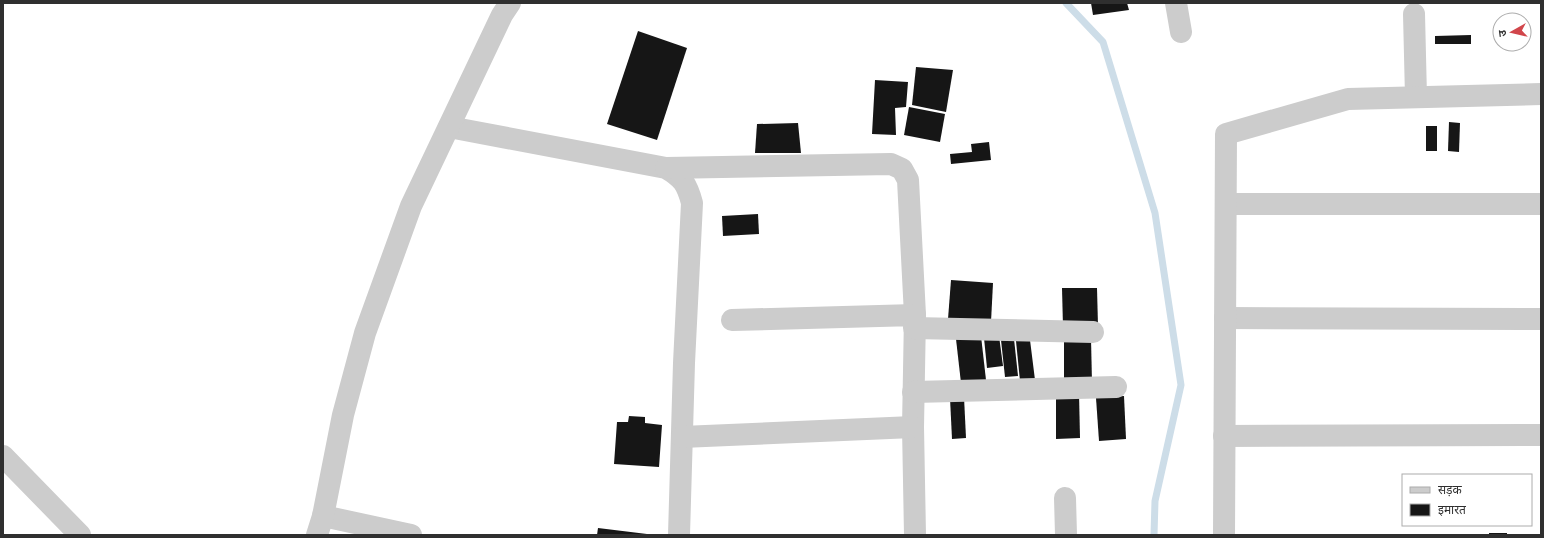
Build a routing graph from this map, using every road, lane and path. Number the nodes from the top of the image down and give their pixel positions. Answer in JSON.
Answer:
{"nodes":[{"id":1,"x":510,"y":3,"type":"edge"},
{"id":2,"x":1176,"y":3,"type":"edge"},
{"id":3,"x":1414,"y":14,"type":"dead end"},
{"id":4,"x":1181,"y":32,"type":"dead end"},
{"id":5,"x":1541,"y":94,"type":"edge"},
{"id":6,"x":1416,"y":97,"type":"junction"},
{"id":7,"x":449,"y":127,"type":"junction"},
{"id":8,"x":666,"y":168,"type":"junction"},
{"id":9,"x":1226,"y":204,"type":"junction"},
{"id":10,"x":1541,"y":204,"type":"edge"},
{"id":11,"x":1225,"y":318,"type":"junction"},
{"id":12,"x":1541,"y":319,"type":"edge"},
{"id":13,"x":732,"y":320,"type":"dead end"},
{"id":14,"x":914,"y":322,"type":"junction"},
{"id":15,"x":1093,"y":332,"type":"dead end"},
{"id":16,"x":1116,"y":387,"type":"dead end"},
{"id":17,"x":913,"y":392,"type":"junction"},
{"id":18,"x":913,"y":427,"type":"junction"},
{"id":19,"x":1541,"y":435,"type":"edge"},
{"id":20,"x":1224,"y":436,"type":"junction"},
{"id":21,"x":682,"y":437,"type":"junction"},
{"id":22,"x":3,"y":456,"type":"edge"},
{"id":23,"x":1065,"y":498,"type":"dead end"},
{"id":24,"x":320,"y":526,"type":"edge"},
{"id":25,"x":80,"y":535,"type":"edge"},
{"id":26,"x":411,"y":535,"type":"edge"},
{"id":27,"x":679,"y":535,"type":"edge"},
{"id":28,"x":916,"y":535,"type":"edge"},
{"id":29,"x":1066,"y":535,"type":"edge"},
{"id":30,"x":1224,"y":535,"type":"edge"}],
"edges":[{"from":1,"to":7,"type":"street"},
{"from":2,"to":4,"type":"street"},
{"from":3,"to":6,"type":"street"},
{"from":5,"to":6,"type":"street"},
{"from":6,"to":9,"type":"street"},
{"from":7,"to":8,"type":"street"},
{"from":7,"to":24,"type":"street"},
{"from":8,"to":14,"type":"street"},
{"from":8,"to":21,"type":"street"},
{"from":9,"to":10,"type":"street"},
{"from":9,"to":11,"type":"street"},
{"from":11,"to":12,"type":"street"},
{"from":11,"to":20,"type":"street"},
{"from":13,"to":14,"type":"street"},
{"from":14,"to":15,"type":"street"},
{"from":14,"to":17,"type":"street"},
{"from":16,"to":17,"type":"street"},
{"from":17,"to":18,"type":"street"},
{"from":18,"to":21,"type":"street"},
{"from":18,"to":28,"type":"street"},
{"from":19,"to":20,"type":"street"},
{"from":20,"to":30,"type":"street"},
{"from":21,"to":27,"type":"street"},
{"from":22,"to":25,"type":"street"},
{"from":23,"to":29,"type":"street"},
{"from":24,"to":26,"type":"street"}]}
